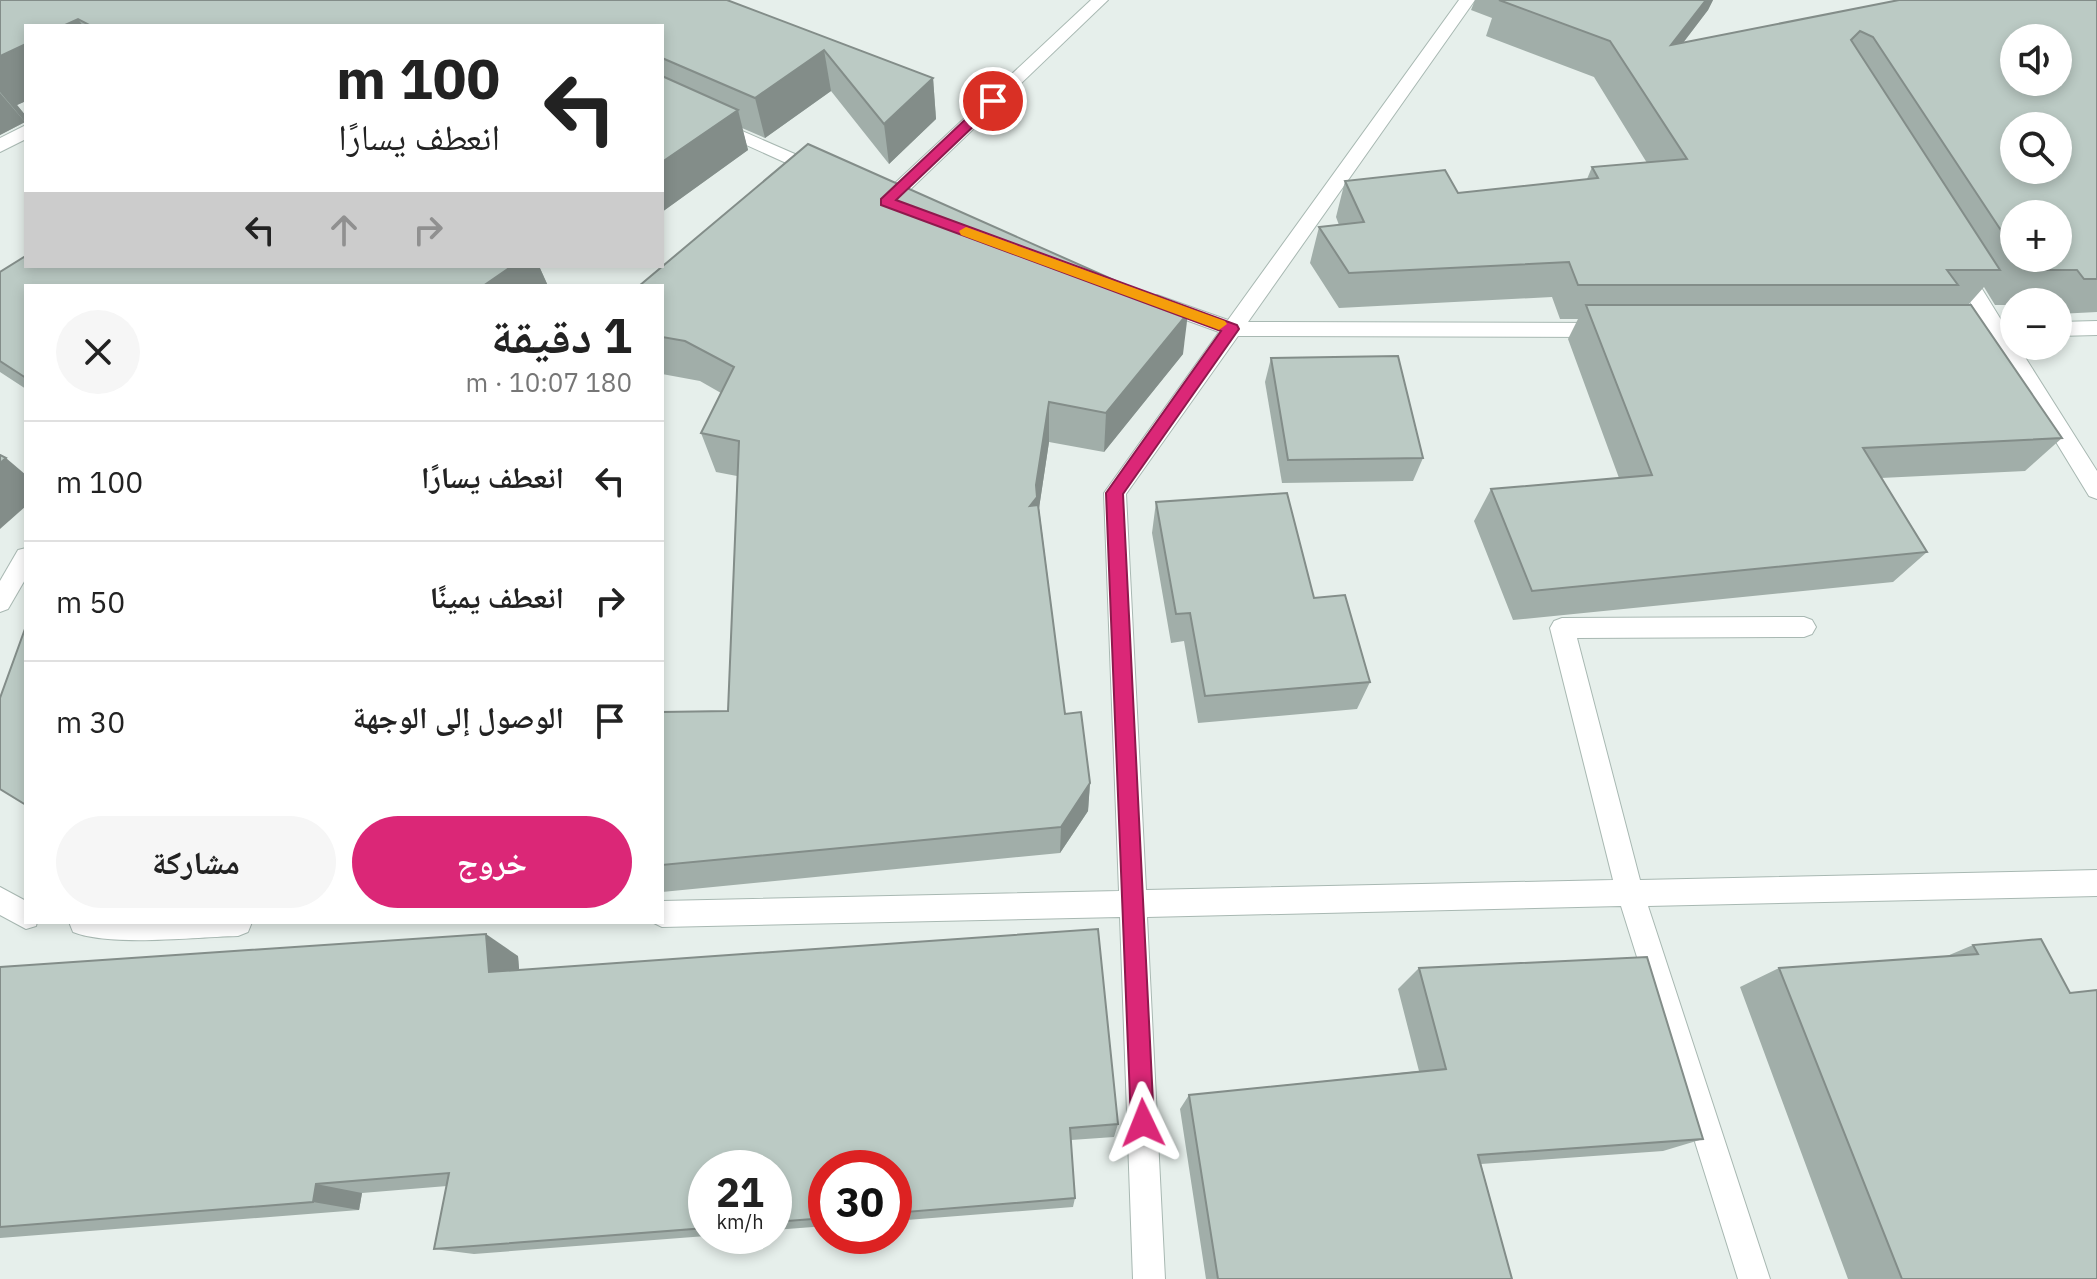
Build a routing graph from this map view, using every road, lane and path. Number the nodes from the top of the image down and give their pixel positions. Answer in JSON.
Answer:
{"nodes":[{"id":1,"x":1100,"y":0,"type":"edge"},
{"id":2,"x":1467,"y":0,"type":"edge"},
{"id":3,"x":664,"y":102,"type":"edge"},
{"id":4,"x":24,"y":132,"type":"edge"},
{"id":5,"x":0,"y":146,"type":"edge"},
{"id":6,"x":844,"y":183,"type":"edge"},
{"id":7,"x":886,"y":201,"type":"edge"},
{"id":8,"x":1948,"y":250,"type":"edge"},
{"id":9,"x":1145,"y":297,"type":"edge"},
{"id":10,"x":2000,"y":322,"type":"edge"},
{"id":11,"x":2097,"y":328,"type":"edge"},
{"id":12,"x":1231,"y":329,"type":"junction"},
{"id":13,"x":2072,"y":329,"type":"edge"},
{"id":14,"x":1631,"y":330,"type":"edge"},
{"id":15,"x":1934,"y":330,"type":"edge"},
{"id":16,"x":2000,"y":330,"type":"edge"},
{"id":17,"x":2023,"y":360,"type":"edge"},
{"id":18,"x":2097,"y":490,"type":"edge"},
{"id":19,"x":24,"y":560,"type":"edge"},
{"id":20,"x":0,"y":602,"type":"edge"},
{"id":21,"x":1804,"y":627,"type":"dead end"},
{"id":22,"x":2097,"y":883,"type":"edge"},
{"id":23,"x":1630,"y":893,"type":"junction"},
{"id":24,"x":0,"y":900,"type":"edge"},
{"id":25,"x":1133,"y":905,"type":"junction"},
{"id":26,"x":664,"y":914,"type":"edge"},
{"id":27,"x":24,"y":915,"type":"edge"},
{"id":28,"x":107,"y":924,"type":"edge"},
{"id":29,"x":159,"y":924,"type":"edge"},
{"id":30,"x":1149,"y":1279,"type":"edge"},
{"id":31,"x":1754,"y":1279,"type":"edge"}],
"edges":[{"from":1,"to":7,"type":"street"},
{"from":2,"to":12,"type":"street"},
{"from":3,"to":6,"type":"street"},
{"from":4,"to":5,"type":"street"},
{"from":8,"to":10,"type":"street"},
{"from":9,"to":12,"type":"street"},
{"from":11,"to":13,"type":"street"},
{"from":12,"to":14,"type":"street"},
{"from":12,"to":25,"type":"street"},
{"from":15,"to":16,"type":"street"},
{"from":17,"to":18,"type":"street"},
{"from":19,"to":20,"type":"street"},
{"from":21,"to":23,"type":"street"},
{"from":22,"to":23,"type":"street"},
{"from":23,"to":25,"type":"street"},
{"from":23,"to":31,"type":"street"},
{"from":24,"to":27,"type":"street"},
{"from":25,"to":26,"type":"street"},
{"from":25,"to":30,"type":"street"},
{"from":28,"to":29,"type":"street"}]}
